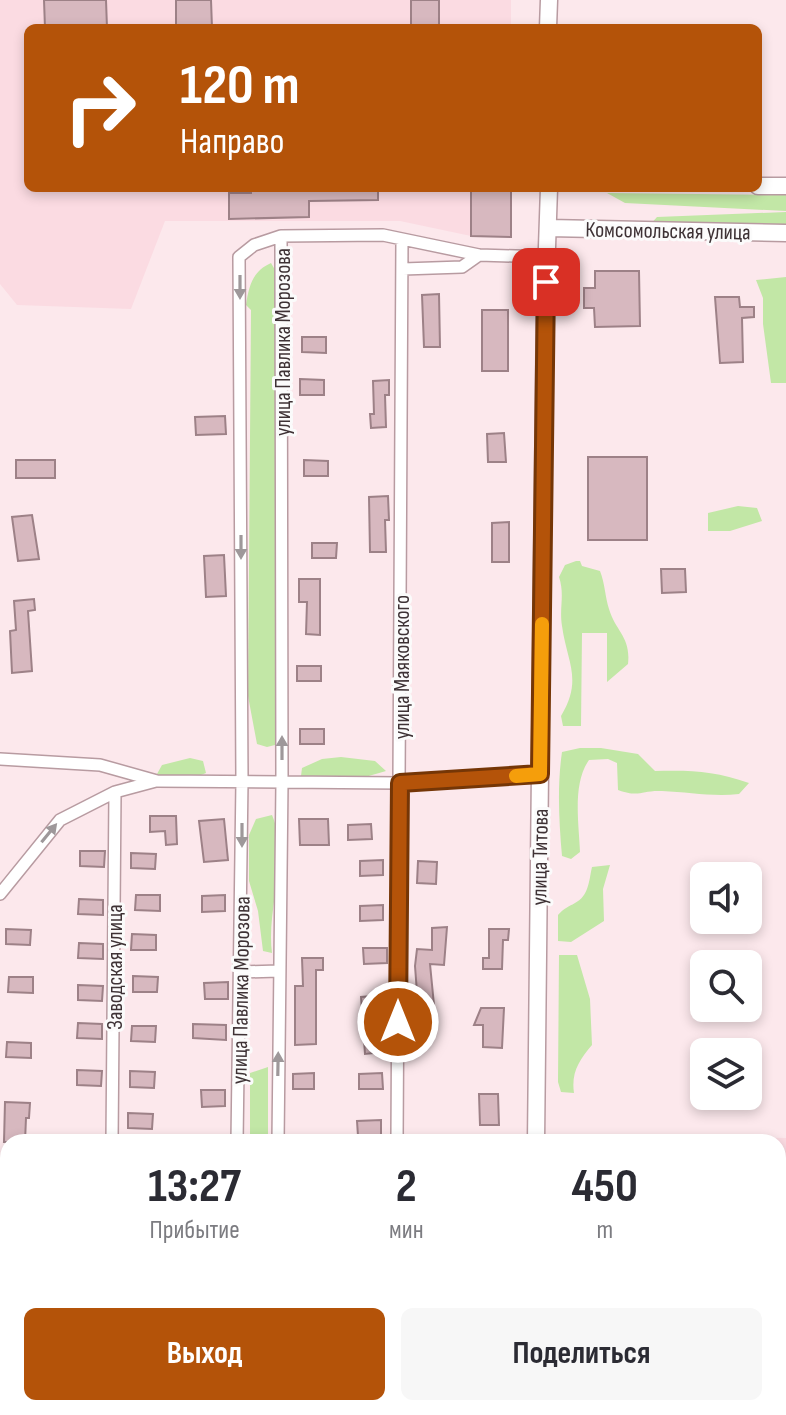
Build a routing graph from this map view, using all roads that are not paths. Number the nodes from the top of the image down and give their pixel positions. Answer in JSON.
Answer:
{"nodes":[{"id":1,"x":549,"y":0,"type":"edge"},
{"id":2,"x":548,"y":24,"type":"edge"},
{"id":3,"x":762,"y":186,"type":"edge"},
{"id":4,"x":786,"y":186,"type":"edge"},
{"id":5,"x":549,"y":192,"type":"edge"},
{"id":6,"x":549,"y":228,"type":"junction"},
{"id":7,"x":786,"y":233,"type":"edge"},
{"id":8,"x":281,"y":236,"type":"junction"},
{"id":9,"x":402,"y":240,"type":"junction"},
{"id":10,"x":479,"y":255,"type":"junction"},
{"id":11,"x":547,"y":257,"type":"junction"},
{"id":12,"x":403,"y":269,"type":"junction"},
{"id":13,"x":0,"y":759,"type":"edge"},
{"id":14,"x":540,"y":774,"type":"junction"},
{"id":15,"x":157,"y":781,"type":"junction"},
{"id":16,"x":242,"y":781,"type":"junction"},
{"id":17,"x":282,"y":782,"type":"junction"},
{"id":18,"x":400,"y":783,"type":"junction"},
{"id":19,"x":115,"y":792,"type":"junction"},
{"id":20,"x":0,"y":894,"type":"edge"},
{"id":21,"x":279,"y":971,"type":"junction"},
{"id":22,"x":241,"y":972,"type":"junction"},
{"id":23,"x":112,"y":1134,"type":"edge"},
{"id":24,"x":237,"y":1134,"type":"edge"},
{"id":25,"x":278,"y":1134,"type":"edge"},
{"id":26,"x":397,"y":1134,"type":"edge"},
{"id":27,"x":536,"y":1134,"type":"edge"}],
"edges":[{"from":1,"to":2,"type":"main road"},
{"from":3,"to":4,"type":"main road"},
{"from":5,"to":6,"type":"main road","name":"улица Титова"},
{"from":6,"to":7,"type":"main road","name":"Комсомольская улица"},
{"from":6,"to":11,"type":"main road","name":"улица Титова"},
{"from":8,"to":9,"type":"street"},
{"from":8,"to":16,"type":"street","name":"улица Павлика Морозова","one_way":true},
{"from":17,"to":8,"type":"street","name":"улица Павлика Морозова","one_way":true},
{"from":9,"to":10,"type":"street"},
{"from":9,"to":12,"type":"street","name":"улица Маяковского"},
{"from":10,"to":11,"type":"street"},
{"from":10,"to":12,"type":"street"},
{"from":11,"to":14,"type":"main road","name":"улица Титова"},
{"from":12,"to":18,"type":"street","name":"улица Маяковского"},
{"from":13,"to":15,"type":"street"},
{"from":14,"to":18,"type":"street"},
{"from":14,"to":27,"type":"main road","name":"улица Титова"},
{"from":15,"to":16,"type":"street"},
{"from":15,"to":19,"type":"street"},
{"from":16,"to":17,"type":"street"},
{"from":16,"to":22,"type":"street","name":"улица Павлика Морозова","one_way":true},
{"from":17,"to":18,"type":"street"},
{"from":17,"to":21,"type":"street","name":"улица Павлика Морозова"},
{"from":18,"to":26,"type":"street","name":"улица Маяковского"},
{"from":20,"to":19,"type":"street","one_way":true},
{"from":19,"to":23,"type":"street","name":"Заводская улица"},
{"from":21,"to":22,"type":"street"},
{"from":25,"to":21,"type":"street","name":"улица Павлика Морозова","one_way":true},
{"from":22,"to":24,"type":"street","name":"улица Павлика Морозова"}]}
